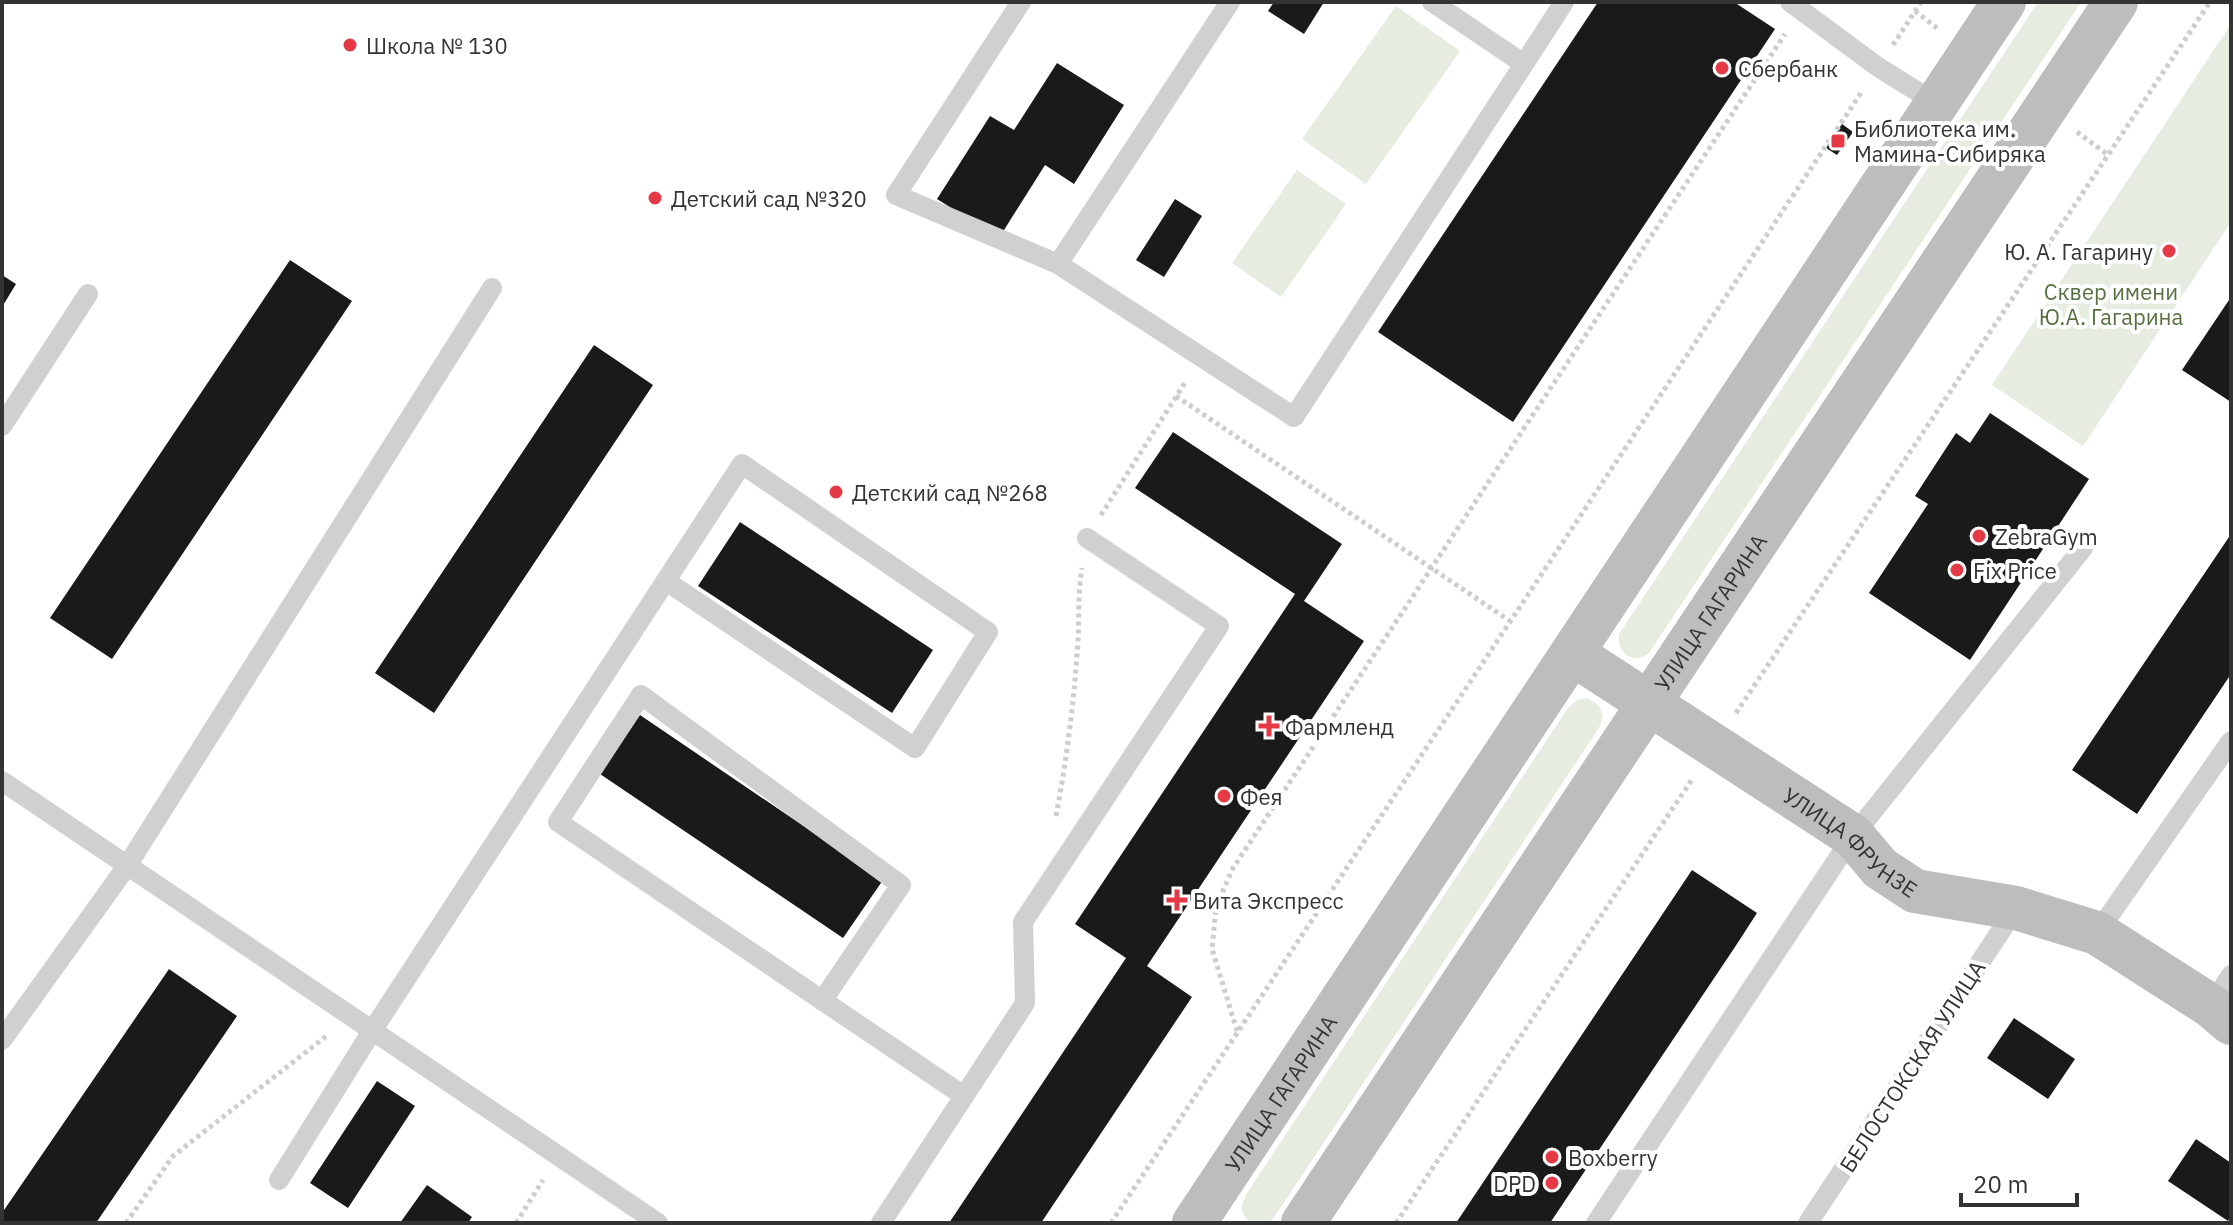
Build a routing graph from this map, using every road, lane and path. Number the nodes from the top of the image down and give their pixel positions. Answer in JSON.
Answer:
{"nodes":[{"id":1,"x":1021,"y":2,"type":"edge"},
{"id":2,"x":1230,"y":2,"type":"edge"},
{"id":3,"x":1432,"y":2,"type":"edge"},
{"id":4,"x":1564,"y":2,"type":"edge"},
{"id":5,"x":1921,"y":2,"type":"edge"},
{"id":6,"x":2004,"y":2,"type":"edge"},
{"id":7,"x":2116,"y":2,"type":"edge"},
{"id":8,"x":2210,"y":2,"type":"edge"},
{"id":9,"x":1796,"y":6,"type":"edge"},
{"id":10,"x":1524,"y":64,"type":"junction"},
{"id":11,"x":1878,"y":67,"type":"junction"},
{"id":12,"x":1936,"y":103,"type":"junction"},
{"id":13,"x":1058,"y":264,"type":"junction"},
{"id":14,"x":492,"y":288,"type":"dead end"},
{"id":15,"x":88,"y":294,"type":"dead end"},
{"id":16,"x":1201,"y":357,"type":"junction"},
{"id":17,"x":1176,"y":396,"type":"junction"},
{"id":18,"x":2,"y":426,"type":"edge"},
{"id":19,"x":1087,"y":538,"type":"junction"},
{"id":20,"x":2083,"y":548,"type":"dead end"},
{"id":21,"x":1431,"y":567,"type":"junction"},
{"id":22,"x":666,"y":581,"type":"junction"},
{"id":23,"x":1510,"y":621,"type":"junction"},
{"id":24,"x":1573,"y":654,"type":"junction"},
{"id":25,"x":1649,"y":703,"type":"junction"},
{"id":26,"x":2231,"y":741,"type":"edge"},
{"id":27,"x":1715,"y":746,"type":"junction"},
{"id":28,"x":2,"y":781,"type":"edge"},
{"id":29,"x":1853,"y":836,"type":"junction"},
{"id":30,"x":127,"y":866,"type":"junction"},
{"id":31,"x":1050,"y":880,"type":"junction"},
{"id":32,"x":2016,"y":908,"type":"junction"},
{"id":33,"x":2097,"y":933,"type":"junction"},
{"id":34,"x":822,"y":1001,"type":"junction"},
{"id":35,"x":2224,"y":1001,"type":"edge"},
{"id":36,"x":352,"y":1017,"type":"junction"},
{"id":37,"x":372,"y":1031,"type":"junction"},
{"id":38,"x":1238,"y":1032,"type":"junction"},
{"id":39,"x":2,"y":1040,"type":"edge"},
{"id":40,"x":964,"y":1096,"type":"junction"},
{"id":41,"x":558,"y":1156,"type":"junction"},
{"id":42,"x":279,"y":1180,"type":"dead end"},
{"id":43,"x":1197,"y":1222,"type":"edge"},
{"id":44,"x":126,"y":1223,"type":"edge"},
{"id":45,"x":516,"y":1223,"type":"edge"},
{"id":46,"x":658,"y":1223,"type":"edge"},
{"id":47,"x":881,"y":1223,"type":"edge"},
{"id":48,"x":1111,"y":1223,"type":"edge"},
{"id":49,"x":1303,"y":1223,"type":"edge"},
{"id":50,"x":1396,"y":1223,"type":"edge"},
{"id":51,"x":1596,"y":1223,"type":"edge"},
{"id":52,"x":1808,"y":1223,"type":"edge"}],
"edges":[{"from":1,"to":13,"type":"lane"},
{"from":2,"to":13,"type":"lane"},
{"from":3,"to":10,"type":"lane"},
{"from":4,"to":10,"type":"lane"},
{"from":5,"to":11,"type":"path"},
{"from":6,"to":12,"type":"main road","name":"УЛИЦА ГАГАРИНА"},
{"from":7,"to":25,"type":"main road","name":"УЛИЦА ГАГАРИНА"},
{"from":8,"to":27,"type":"path"},
{"from":9,"to":11,"type":"lane"},
{"from":9,"to":21,"type":"path"},
{"from":10,"to":16,"type":"lane"},
{"from":11,"to":12,"type":"lane"},
{"from":11,"to":23,"type":"path"},
{"from":12,"to":24,"type":"main road","name":"УЛИЦА ГАГАРИНА"},
{"from":13,"to":16,"type":"lane"},
{"from":14,"to":30,"type":"lane"},
{"from":15,"to":18,"type":"lane"},
{"from":16,"to":17,"type":"path"},
{"from":17,"to":19,"type":"path"},
{"from":17,"to":21,"type":"path"},
{"from":19,"to":31,"type":"path"},
{"from":19,"to":31,"type":"lane"},
{"from":20,"to":29,"type":"lane"},
{"from":21,"to":23,"type":"path"},
{"from":21,"to":38,"type":"path"},
{"from":22,"to":22,"type":"lane"},
{"from":22,"to":37,"type":"lane"},
{"from":23,"to":38,"type":"path"},
{"from":24,"to":25,"type":"main road","name":"УЛИЦА ФРУНЗЕ"},
{"from":24,"to":43,"type":"main road","name":"УЛИЦА ГАГАРИНА"},
{"from":25,"to":27,"type":"main road","name":"УЛИЦА ФРУНЗЕ"},
{"from":25,"to":49,"type":"main road","name":"УЛИЦА ГАГАРИНА"},
{"from":26,"to":33,"type":"lane"},
{"from":27,"to":29,"type":"main road","name":"УЛИЦА ФРУНЗЕ"},
{"from":27,"to":50,"type":"path"},
{"from":28,"to":30,"type":"lane"},
{"from":29,"to":32,"type":"main road","name":"УЛИЦА ФРУНЗЕ"},
{"from":29,"to":51,"type":"lane"},
{"from":30,"to":36,"type":"lane"},
{"from":30,"to":39,"type":"lane"},
{"from":31,"to":40,"type":"lane"},
{"from":32,"to":33,"type":"main road","name":"УЛИЦА ФРУНЗЕ"},
{"from":32,"to":52,"type":"lane","name":"БЕЛОСТОКСКАЯ УЛИЦА"},
{"from":33,"to":35,"type":"main road","name":"УЛИЦА ФРУНЗЕ"},
{"from":34,"to":34,"type":"lane"},
{"from":34,"to":40,"type":"lane"},
{"from":36,"to":37,"type":"lane"},
{"from":36,"to":44,"type":"path"},
{"from":37,"to":41,"type":"lane"},
{"from":37,"to":42,"type":"lane"},
{"from":38,"to":48,"type":"path"},
{"from":40,"to":47,"type":"lane"},
{"from":41,"to":45,"type":"path"},
{"from":41,"to":46,"type":"lane"}]}
